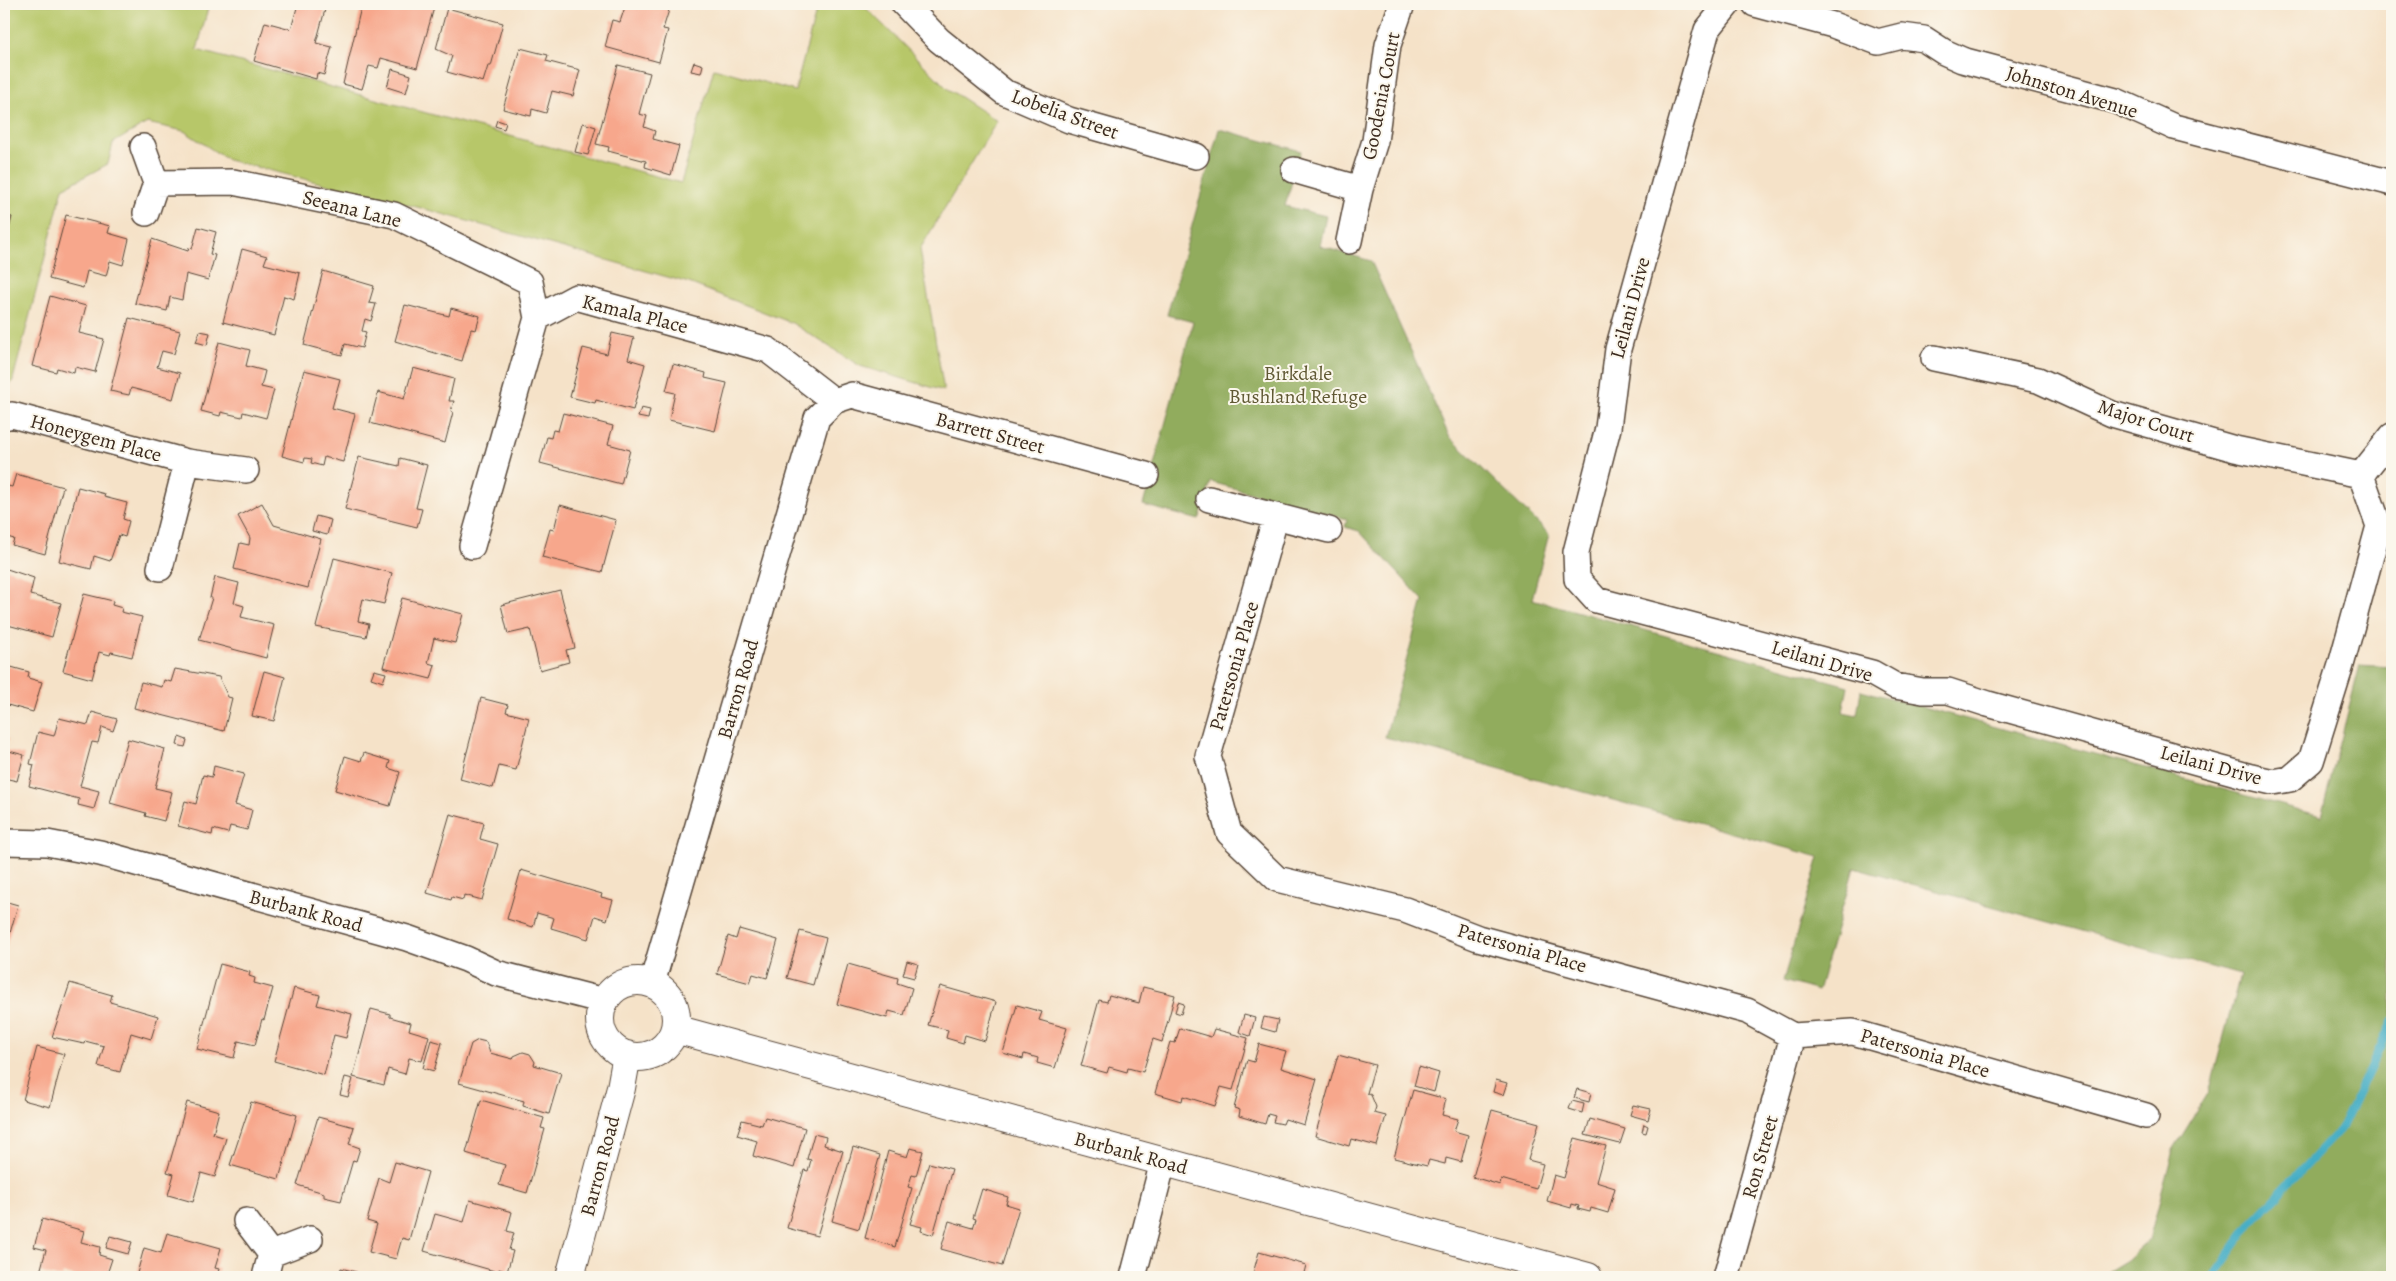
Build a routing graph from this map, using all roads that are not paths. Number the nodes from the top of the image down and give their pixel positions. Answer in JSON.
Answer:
{"nodes":[{"id":1,"x":904,"y":4,"type":"edge"},
{"id":2,"x":1402,"y":4,"type":"edge"},
{"id":3,"x":1728,"y":4,"type":"edge"},
{"id":4,"x":1755,"y":4,"type":"edge"},
{"id":5,"x":143,"y":147,"type":"dead end"},
{"id":6,"x":1196,"y":156,"type":"dead end"},
{"id":7,"x":1294,"y":170,"type":"dead end"},
{"id":8,"x":156,"y":183,"type":"junction"},
{"id":9,"x":2392,"y":183,"type":"edge"},
{"id":10,"x":1360,"y":188,"type":"junction"},
{"id":11,"x":146,"y":213,"type":"dead end"},
{"id":12,"x":1349,"y":241,"type":"dead end"},
{"id":13,"x":537,"y":318,"type":"junction"},
{"id":14,"x":1934,"y":358,"type":"dead end"},
{"id":15,"x":834,"y":401,"type":"junction"},
{"id":16,"x":4,"y":416,"type":"edge"},
{"id":17,"x":2392,"y":436,"type":"edge"},
{"id":18,"x":187,"y":462,"type":"junction"},
{"id":19,"x":246,"y":470,"type":"dead end"},
{"id":20,"x":1146,"y":475,"type":"dead end"},
{"id":21,"x":2361,"y":475,"type":"junction"},
{"id":22,"x":1209,"y":498,"type":"dead end"},
{"id":23,"x":1276,"y":516,"type":"junction"},
{"id":24,"x":1328,"y":530,"type":"dead end"},
{"id":25,"x":472,"y":546,"type":"dead end"},
{"id":26,"x":160,"y":568,"type":"dead end"},
{"id":27,"x":4,"y":842,"type":"edge"},
{"id":28,"x":652,"y":983,"type":"junction"},
{"id":29,"x":604,"y":1001,"type":"junction"},
{"id":30,"x":675,"y":1029,"type":"junction"},
{"id":31,"x":1793,"y":1036,"type":"junction"},
{"id":32,"x":627,"y":1055,"type":"junction"},
{"id":33,"x":2146,"y":1116,"type":"dead end"},
{"id":34,"x":1163,"y":1162,"type":"junction"},
{"id":35,"x":246,"y":1221,"type":"dead end"},
{"id":36,"x":310,"y":1239,"type":"dead end"},
{"id":37,"x":268,"y":1266,"type":"edge"},
{"id":38,"x":570,"y":1277,"type":"edge"},
{"id":39,"x":1133,"y":1277,"type":"edge"},
{"id":40,"x":1588,"y":1277,"type":"edge"},
{"id":41,"x":1726,"y":1277,"type":"edge"}],
"edges":[{"from":1,"to":6,"type":"street","name":"Lobelia Street"},
{"from":2,"to":10,"type":"street","name":"Goodenia Court"},
{"from":3,"to":21,"type":"street","name":"Leilani Drive"},
{"from":4,"to":9,"type":"street","name":"Johnston Avenue"},
{"from":5,"to":8,"type":"street"},
{"from":7,"to":10,"type":"street","name":"Goodenia Court"},
{"from":8,"to":11,"type":"street"},
{"from":8,"to":13,"type":"street","name":"Seeana Lane"},
{"from":10,"to":12,"type":"street","name":"Goodenia Court"},
{"from":13,"to":15,"type":"street","name":"Kamala Place"},
{"from":13,"to":25,"type":"street"},
{"from":14,"to":21,"type":"street","name":"Major Court"},
{"from":15,"to":20,"type":"street","name":"Barrett Street"},
{"from":15,"to":28,"type":"street","name":"Barron Road"},
{"from":16,"to":18,"type":"street","name":"Honeygem Place"},
{"from":17,"to":21,"type":"street"},
{"from":18,"to":19,"type":"street","name":"Honeygem Place"},
{"from":18,"to":26,"type":"street","name":"Honeygem Place"},
{"from":22,"to":23,"type":"street"},
{"from":23,"to":24,"type":"street"},
{"from":23,"to":31,"type":"street","name":"Patersonia Place"},
{"from":27,"to":29,"type":"street","name":"Burbank Road"},
{"from":28,"to":29,"type":"street"},
{"from":28,"to":30,"type":"street"},
{"from":29,"to":32,"type":"street"},
{"from":30,"to":32,"type":"street"},
{"from":30,"to":34,"type":"street","name":"Burbank Road"},
{"from":31,"to":33,"type":"street","name":"Patersonia Place"},
{"from":31,"to":41,"type":"street","name":"Ron Street"},
{"from":32,"to":38,"type":"street","name":"Barron Road"},
{"from":34,"to":39,"type":"street"},
{"from":34,"to":40,"type":"street","name":"Burbank Road"},
{"from":35,"to":37,"type":"street"},
{"from":36,"to":37,"type":"street"}]}
